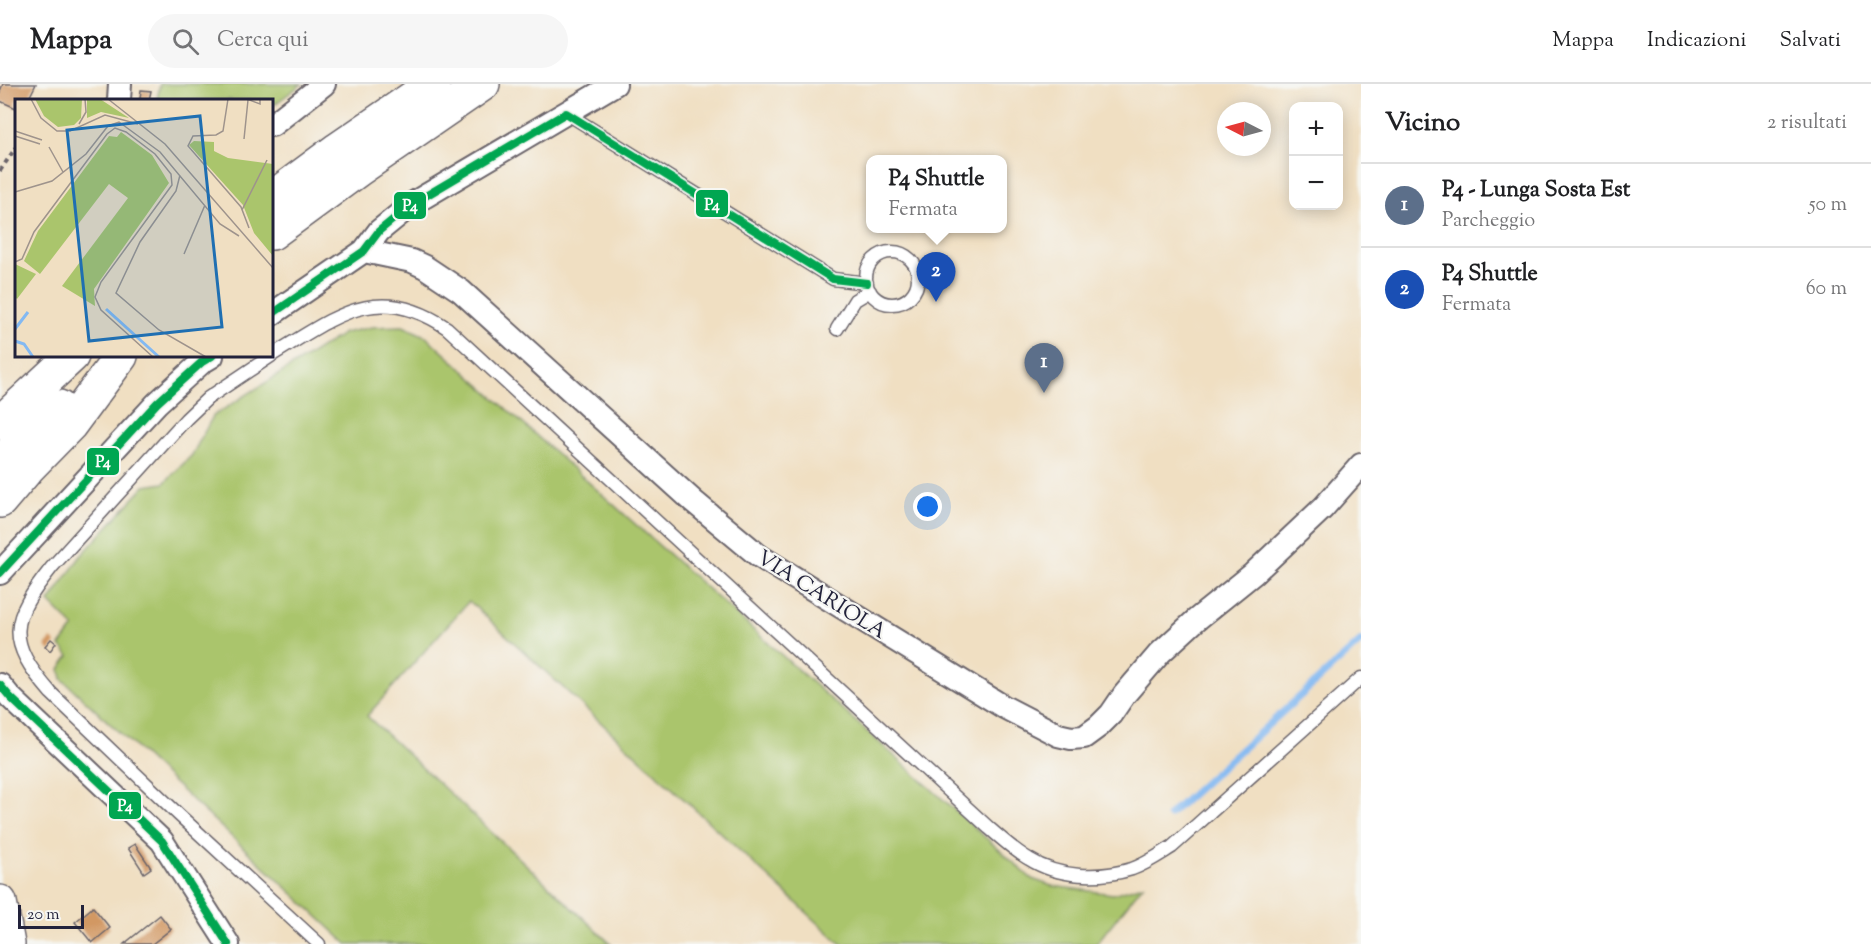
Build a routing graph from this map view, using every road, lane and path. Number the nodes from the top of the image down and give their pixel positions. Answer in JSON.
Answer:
{"nodes":[{"id":1,"x":120,"y":84,"type":"edge"},
{"id":2,"x":324,"y":84,"type":"edge"},
{"id":3,"x":433,"y":84,"type":"edge"},
{"id":4,"x":483,"y":84,"type":"edge"},
{"id":5,"x":615,"y":84,"type":"edge"},
{"id":6,"x":119,"y":99,"type":"edge"},
{"id":7,"x":566,"y":112,"type":"junction"},
{"id":8,"x":273,"y":124,"type":"edge"},
{"id":9,"x":15,"y":148,"type":"edge"},
{"id":10,"x":0,"y":171,"type":"edge"},
{"id":11,"x":273,"y":197,"type":"edge"},
{"id":12,"x":273,"y":231,"type":"edge"},
{"id":13,"x":364,"y":251,"type":"junction"},
{"id":14,"x":868,"y":287,"type":"junction"},
{"id":15,"x":273,"y":313,"type":"edge"},
{"id":16,"x":837,"y":329,"type":"dead end"},
{"id":17,"x":273,"y":354,"type":"edge"},
{"id":18,"x":71,"y":357,"type":"edge"},
{"id":19,"x":115,"y":357,"type":"edge"},
{"id":20,"x":120,"y":357,"type":"edge"},
{"id":21,"x":211,"y":357,"type":"edge"},
{"id":22,"x":268,"y":357,"type":"edge"},
{"id":23,"x":0,"y":423,"type":"edge"},
{"id":24,"x":0,"y":464,"type":"edge"},
{"id":25,"x":1361,"y":465,"type":"edge"},
{"id":26,"x":0,"y":501,"type":"edge"},
{"id":27,"x":0,"y":573,"type":"edge"},
{"id":28,"x":1361,"y":678,"type":"edge"},
{"id":29,"x":0,"y":685,"type":"edge"},
{"id":30,"x":0,"y":902,"type":"edge"},
{"id":31,"x":8,"y":944,"type":"edge"},
{"id":32,"x":228,"y":944,"type":"edge"},
{"id":33,"x":319,"y":944,"type":"edge"}],
"edges":[{"from":1,"to":6,"type":"street"},
{"from":2,"to":8,"type":"street"},
{"from":3,"to":11,"type":"highway"},
{"from":4,"to":12,"type":"highway"},
{"from":5,"to":7,"type":"street"},
{"from":7,"to":13,"type":"street"},
{"from":7,"to":14,"type":"lane"},
{"from":9,"to":10,"type":"path"},
{"from":13,"to":15,"type":"street"},
{"from":13,"to":25,"type":"street","name":"VIA CARIOLA"},
{"from":14,"to":14,"type":"lane"},
{"from":14,"to":16,"type":"lane"},
{"from":17,"to":28,"type":"lane"},
{"from":18,"to":23,"type":"highway"},
{"from":19,"to":24,"type":"highway"},
{"from":20,"to":26,"type":"highway"},
{"from":21,"to":27,"type":"street"},
{"from":22,"to":33,"type":"lane"},
{"from":29,"to":32,"type":"street"},
{"from":30,"to":31,"type":"highway"}]}
